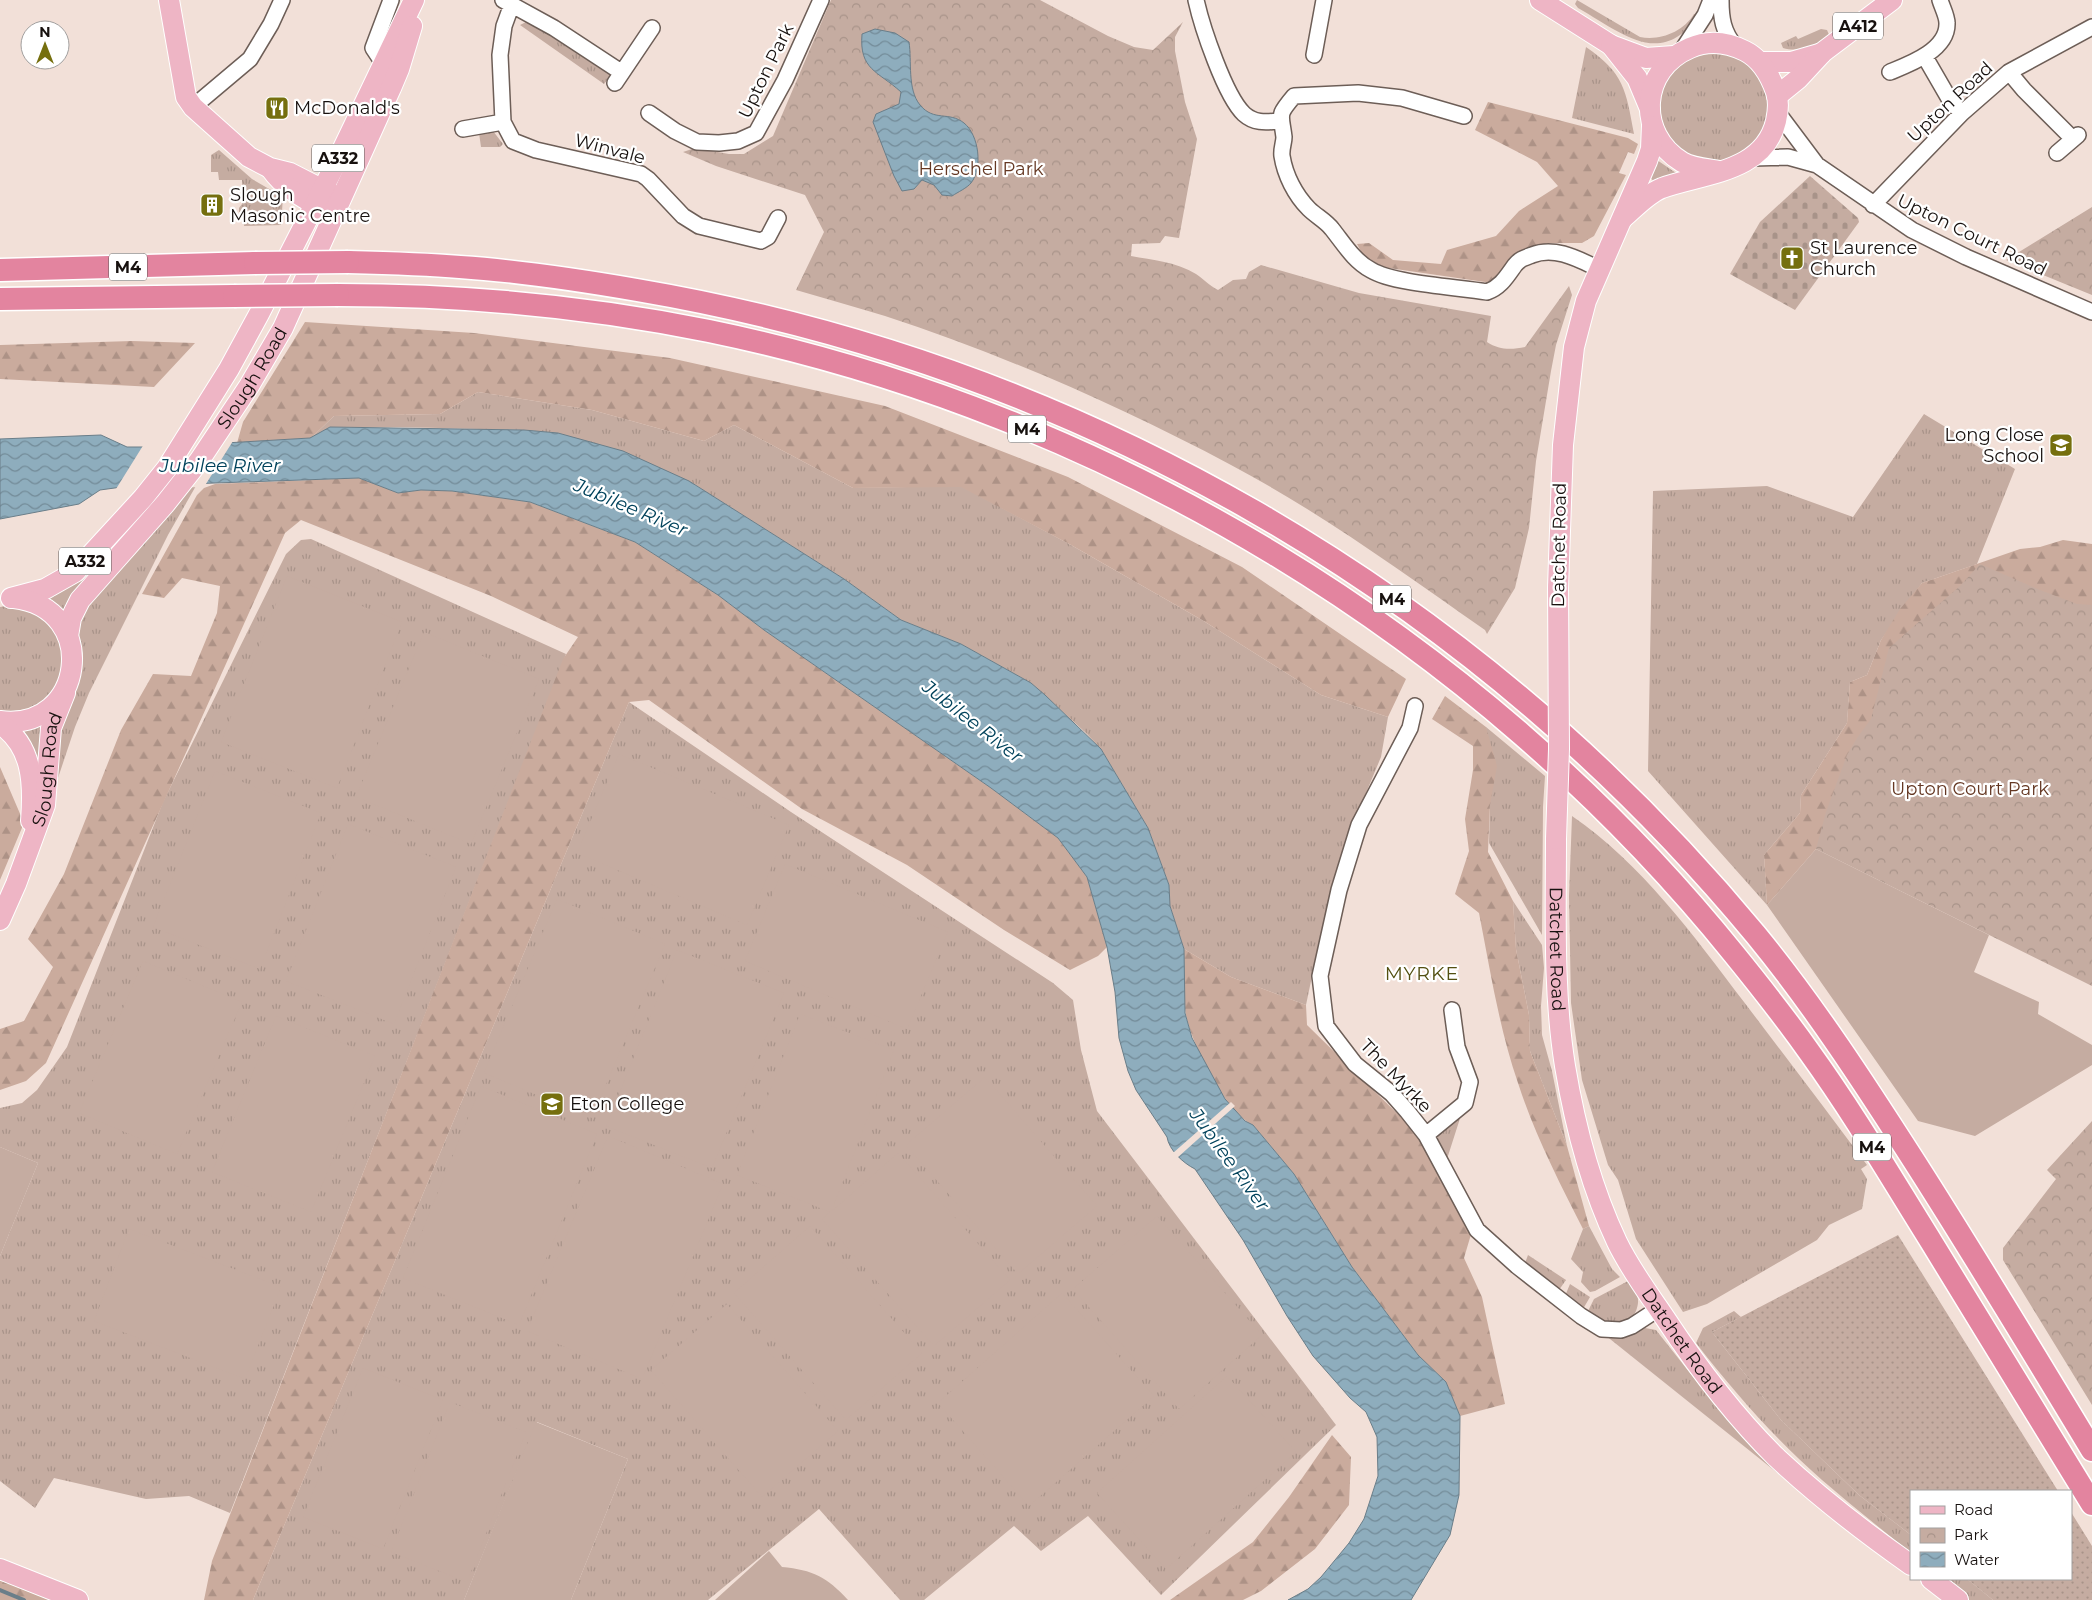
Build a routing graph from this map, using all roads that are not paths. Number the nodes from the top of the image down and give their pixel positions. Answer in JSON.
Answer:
{"nodes":[{"id":1,"x":169,"y":0,"type":"edge"},
{"id":2,"x":282,"y":0,"type":"edge"},
{"id":3,"x":391,"y":0,"type":"edge"},
{"id":4,"x":414,"y":0,"type":"edge"},
{"id":5,"x":420,"y":0,"type":"edge"},
{"id":6,"x":820,"y":0,"type":"edge"},
{"id":7,"x":1196,"y":0,"type":"edge"},
{"id":8,"x":1324,"y":0,"type":"edge"},
{"id":9,"x":1540,"y":0,"type":"edge"},
{"id":10,"x":1711,"y":0,"type":"edge"},
{"id":11,"x":1721,"y":0,"type":"edge"},
{"id":12,"x":1892,"y":0,"type":"edge"},
{"id":13,"x":1940,"y":0,"type":"edge"},
{"id":14,"x":507,"y":2,"type":"edge"},
{"id":15,"x":652,"y":28,"type":"dead end"},
{"id":16,"x":2091,"y":28,"type":"edge"},
{"id":17,"x":1611,"y":45,"type":"junction"},
{"id":18,"x":1735,"y":46,"type":"junction"},
{"id":19,"x":1823,"y":52,"type":"junction"},
{"id":20,"x":1677,"y":54,"type":"junction"},
{"id":21,"x":1314,"y":55,"type":"dead end"},
{"id":22,"x":1925,"y":57,"type":"junction"},
{"id":23,"x":1760,"y":62,"type":"junction"},
{"id":24,"x":383,"y":63,"type":"junction"},
{"id":25,"x":1890,"y":72,"type":"dead end"},
{"id":26,"x":2009,"y":72,"type":"junction"},
{"id":27,"x":1778,"y":105,"type":"junction"},
{"id":28,"x":193,"y":107,"type":"junction"},
{"id":29,"x":1962,"y":112,"type":"junction"},
{"id":30,"x":650,"y":113,"type":"dead end"},
{"id":31,"x":1464,"y":116,"type":"dead end"},
{"id":32,"x":1651,"y":118,"type":"junction"},
{"id":33,"x":1280,"y":121,"type":"junction"},
{"id":34,"x":503,"y":122,"type":"junction"},
{"id":35,"x":463,"y":128,"type":"dead end"},
{"id":36,"x":2057,"y":153,"type":"dead end"},
{"id":37,"x":1753,"y":158,"type":"junction"},
{"id":38,"x":1817,"y":165,"type":"junction"},
{"id":39,"x":1719,"y":171,"type":"junction"},
{"id":40,"x":318,"y":196,"type":"junction"},
{"id":41,"x":1873,"y":205,"type":"junction"},
{"id":42,"x":338,"y":207,"type":"junction"},
{"id":43,"x":778,"y":218,"type":"dead end"},
{"id":44,"x":1623,"y":218,"type":"junction"},
{"id":45,"x":1599,"y":269,"type":"junction"},
{"id":46,"x":0,"y":270,"type":"edge"},
{"id":47,"x":0,"y":299,"type":"edge"},
{"id":48,"x":2092,"y":312,"type":"edge"},
{"id":49,"x":6,"y":598,"type":"edge"},
{"id":50,"x":68,"y":636,"type":"junction"},
{"id":51,"x":65,"y":692,"type":"junction"},
{"id":52,"x":1414,"y":706,"type":"dead end"},
{"id":53,"x":0,"y":722,"type":"edge"},
{"id":54,"x":30,"y":848,"type":"junction"},
{"id":55,"x":0,"y":920,"type":"edge"},
{"id":56,"x":1452,"y":1010,"type":"dead end"},
{"id":57,"x":1426,"y":1135,"type":"junction"},
{"id":58,"x":1658,"y":1309,"type":"junction"},
{"id":59,"x":2092,"y":1450,"type":"edge"},
{"id":60,"x":2092,"y":1504,"type":"edge"},
{"id":61,"x":1910,"y":1564,"type":"edge"},
{"id":62,"x":0,"y":1569,"type":"edge"},
{"id":63,"x":1931,"y":1580,"type":"edge"},
{"id":64,"x":78,"y":1600,"type":"edge"},
{"id":65,"x":1958,"y":1600,"type":"edge"}],
"edges":[{"from":1,"to":28,"type":"main road"},
{"from":2,"to":28,"type":"street"},
{"from":3,"to":24,"type":"street"},
{"from":4,"to":24,"type":"main road","number":"A332"},
{"from":5,"to":42,"type":"main road","number":"A332"},
{"from":6,"to":30,"type":"street","name":"Upton Park"},
{"from":7,"to":33,"type":"street"},
{"from":8,"to":21,"type":"street"},
{"from":9,"to":17,"type":"main road"},
{"from":10,"to":20,"type":"street"},
{"from":11,"to":18,"type":"street"},
{"from":12,"to":19,"type":"main road","number":"A412"},
{"from":13,"to":22,"type":"street"},
{"from":14,"to":15,"type":"street"},
{"from":14,"to":34,"type":"street"},
{"from":16,"to":26,"type":"street","name":"Upton Road"},
{"from":17,"to":20,"type":"main road"},
{"from":17,"to":32,"type":"main road"},
{"from":18,"to":20,"type":"main road"},
{"from":18,"to":23,"type":"main road"},
{"from":19,"to":23,"type":"main road","number":"A412"},
{"from":19,"to":27,"type":"main road","number":"A412"},
{"from":20,"to":32,"type":"main road"},
{"from":22,"to":25,"type":"street"},
{"from":22,"to":29,"type":"street"},
{"from":23,"to":27,"type":"main road"},
{"from":24,"to":40,"type":"main road","number":"A332"},
{"from":26,"to":29,"type":"street","name":"Upton Road"},
{"from":26,"to":36,"type":"street"},
{"from":27,"to":37,"type":"main road"},
{"from":27,"to":38,"type":"street","name":"Upton Court Road"},
{"from":28,"to":40,"type":"main road"},
{"from":29,"to":41,"type":"street","name":"Upton Road"},
{"from":31,"to":33,"type":"street"},
{"from":32,"to":39,"type":"main road"},
{"from":32,"to":44,"type":"main road","name":"Datchet Road"},
{"from":33,"to":45,"type":"street"},
{"from":34,"to":35,"type":"street"},
{"from":34,"to":43,"type":"street","name":"Winvale"},
{"from":37,"to":38,"type":"street","name":"Upton Court Road"},
{"from":37,"to":39,"type":"main road"},
{"from":38,"to":41,"type":"street","name":"Upton Court Road"},
{"from":39,"to":44,"type":"main road","name":"Datchet Road"},
{"from":40,"to":42,"type":"main road"},
{"from":40,"to":49,"type":"main road","name":"Slough Road","number":"A332"},
{"from":41,"to":48,"type":"street","name":"Upton Court Road"},
{"from":42,"to":50,"type":"main road","name":"Slough Road","number":"A332"},
{"from":44,"to":45,"type":"main road","name":"Datchet Road"},
{"from":45,"to":58,"type":"main road","name":"Datchet Road","bridge":true},
{"from":46,"to":59,"type":"highway","number":"M4","bridge":true},
{"from":47,"to":60,"type":"highway","number":"M4","bridge":true},
{"from":49,"to":50,"type":"main road","number":"A332"},
{"from":50,"to":51,"type":"main road","number":"A332"},
{"from":51,"to":53,"type":"main road","number":"A332"},
{"from":51,"to":54,"type":"main road","name":"Slough Road"},
{"from":52,"to":57,"type":"street","name":"The Myrke"},
{"from":53,"to":54,"type":"main road","name":"Slough Road"},
{"from":54,"to":55,"type":"main road","name":"Slough Road"},
{"from":56,"to":57,"type":"street"},
{"from":57,"to":58,"type":"street","name":"The Myrke"},
{"from":58,"to":61,"type":"main road","name":"Datchet Road"},
{"from":62,"to":64,"type":"main road"},
{"from":63,"to":65,"type":"main road"}]}
